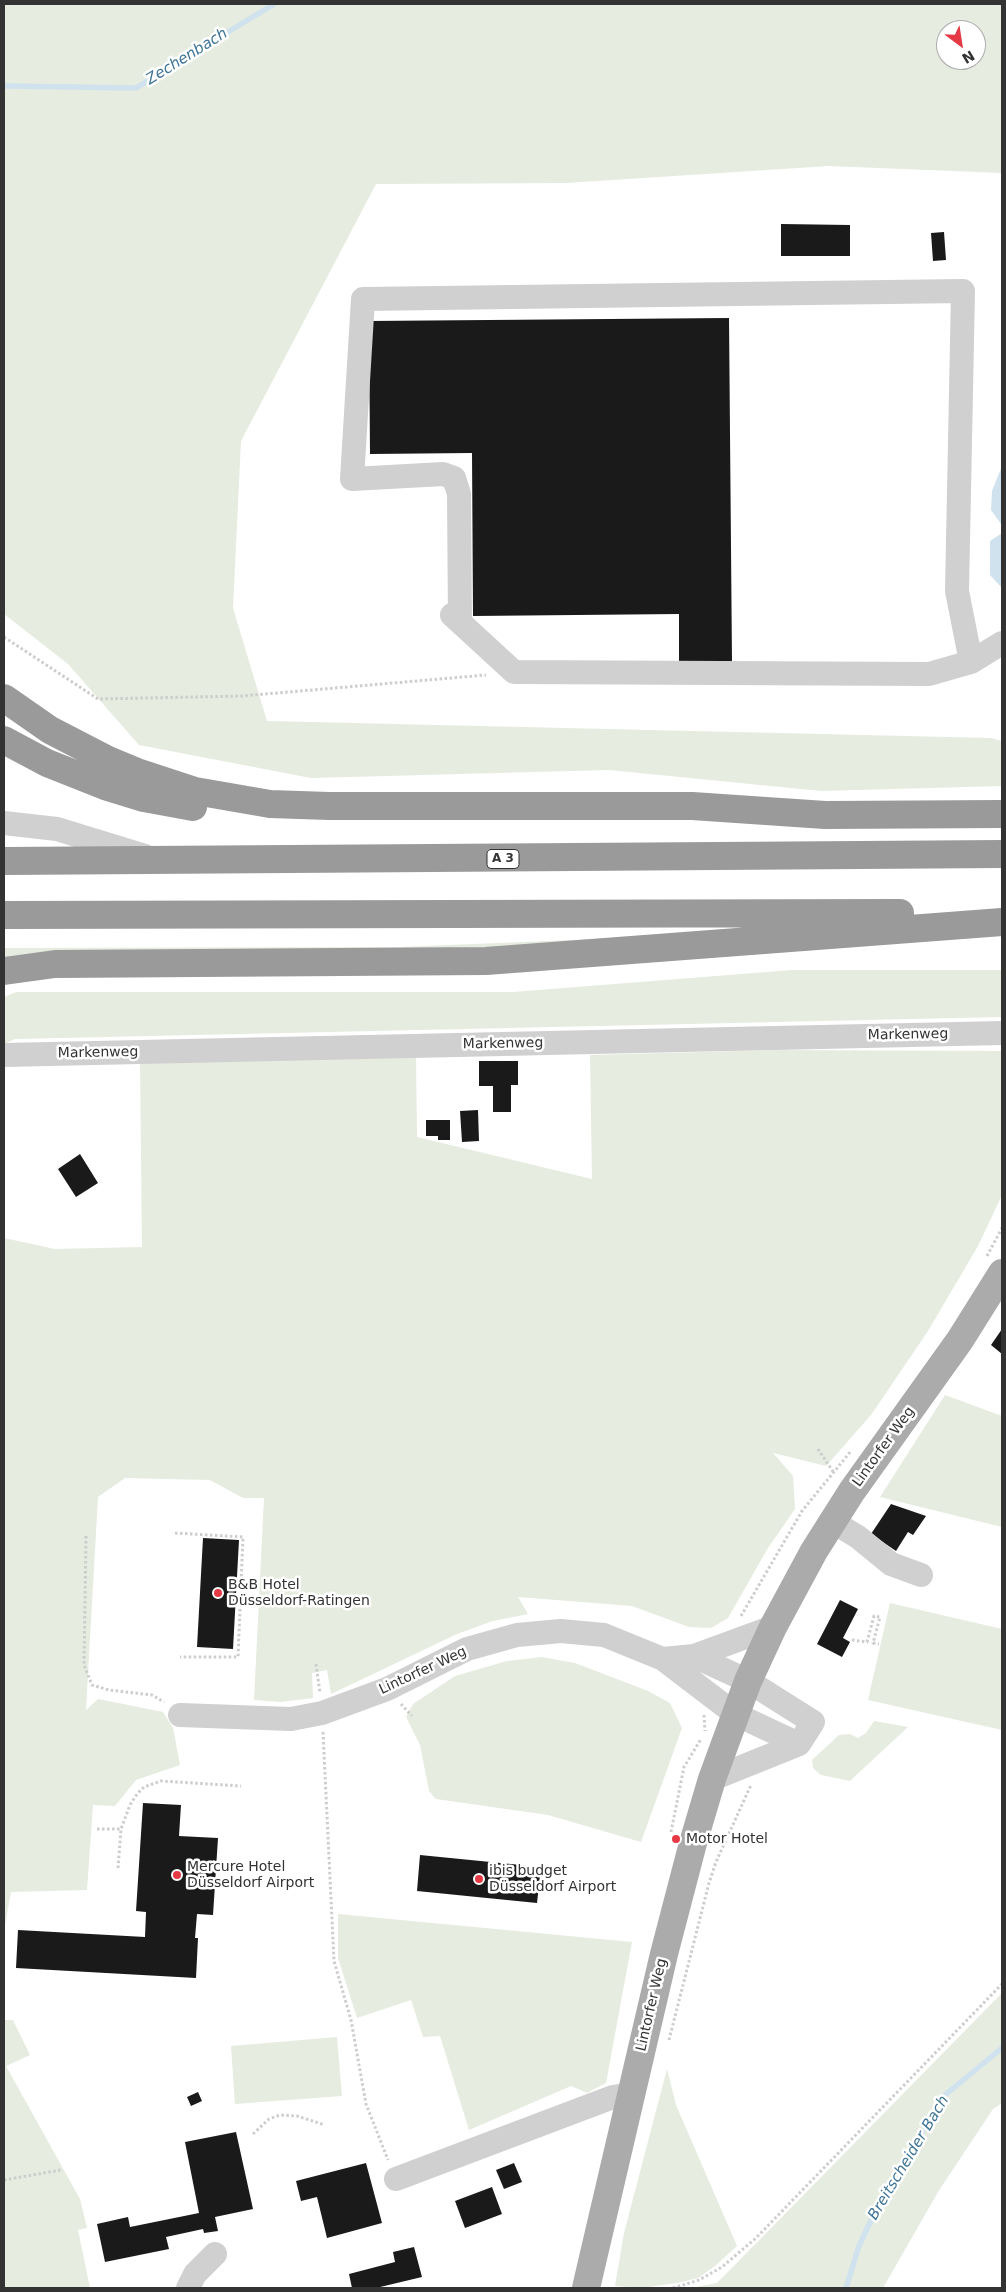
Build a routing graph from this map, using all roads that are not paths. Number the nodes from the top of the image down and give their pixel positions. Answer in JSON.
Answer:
{"nodes":[{"id":1,"x":1002,"y":643,"type":"edge"},
{"id":2,"x":971,"y":662,"type":"junction"},
{"id":3,"x":4,"y":698,"type":"edge"},
{"id":4,"x":4,"y":740,"type":"edge"},
{"id":5,"x":303,"y":806,"type":"junction"},
{"id":6,"x":1002,"y":814,"type":"edge"},
{"id":7,"x":4,"y":823,"type":"edge"},
{"id":8,"x":1002,"y":854,"type":"edge"},
{"id":9,"x":4,"y":861,"type":"edge"},
{"id":10,"x":161,"y":861,"type":"junction"},
{"id":11,"x":1002,"y":912,"type":"edge"},
{"id":12,"x":4,"y":914,"type":"edge"},
{"id":13,"x":1002,"y":922,"type":"edge"},
{"id":14,"x":4,"y":971,"type":"edge"},
{"id":15,"x":1002,"y":1033,"type":"edge"},
{"id":16,"x":4,"y":1056,"type":"edge"},
{"id":17,"x":1002,"y":1273,"type":"edge"},
{"id":18,"x":832,"y":1522,"type":"junction"},
{"id":19,"x":921,"y":1575,"type":"dead end"},
{"id":20,"x":773,"y":1627,"type":"junction"},
{"id":21,"x":694,"y":1656,"type":"junction"},
{"id":22,"x":664,"y":1658,"type":"junction"},
{"id":23,"x":748,"y":1681,"type":"junction"},
{"id":24,"x":735,"y":1714,"type":"junction"},
{"id":25,"x":180,"y":1715,"type":"road end"},
{"id":26,"x":800,"y":1744,"type":"junction"},
{"id":27,"x":712,"y":1780,"type":"junction"},
{"id":28,"x":631,"y":2094,"type":"junction"},
{"id":29,"x":396,"y":2179,"type":"road end"},
{"id":30,"x":215,"y":2254,"type":"dead end"},
{"id":31,"x":188,"y":2288,"type":"edge"},
{"id":32,"x":586,"y":2288,"type":"edge"}],
"edges":[{"from":1,"to":2,"type":"street"},
{"from":2,"to":2,"type":"street"},
{"from":3,"to":5,"type":"highway"},
{"from":4,"to":5,"type":"highway"},
{"from":5,"to":6,"type":"highway"},
{"from":7,"to":10,"type":"street"},
{"from":8,"to":10,"type":"highway","number":"A 3"},
{"from":9,"to":10,"type":"highway","number":"A 3"},
{"from":11,"to":12,"type":"highway"},
{"from":13,"to":14,"type":"highway"},
{"from":15,"to":16,"type":"street","name":"Markenweg"},
{"from":17,"to":18,"type":"main road","name":"Lintorfer Weg"},
{"from":18,"to":19,"type":"street"},
{"from":18,"to":20,"type":"main road","name":"Lintorfer Weg"},
{"from":20,"to":21,"type":"street","name":"Lintorfer Weg"},
{"from":20,"to":23,"type":"main road","name":"Lintorfer Weg"},
{"from":21,"to":22,"type":"street","name":"Lintorfer Weg"},
{"from":21,"to":23,"type":"street","name":"Lintorfer Weg"},
{"from":22,"to":24,"type":"street","name":"Lintorfer Weg"},
{"from":22,"to":25,"type":"street","name":"Lintorfer Weg"},
{"from":23,"to":24,"type":"main road","name":"Lintorfer Weg"},
{"from":23,"to":26,"type":"street"},
{"from":24,"to":26,"type":"street"},
{"from":24,"to":27,"type":"main road","name":"Lintorfer Weg"},
{"from":26,"to":27,"type":"street"},
{"from":27,"to":28,"type":"main road","name":"Lintorfer Weg"},
{"from":28,"to":29,"type":"street"},
{"from":28,"to":32,"type":"main road","name":"Lintorfer Weg"},
{"from":30,"to":31,"type":"street"}]}
